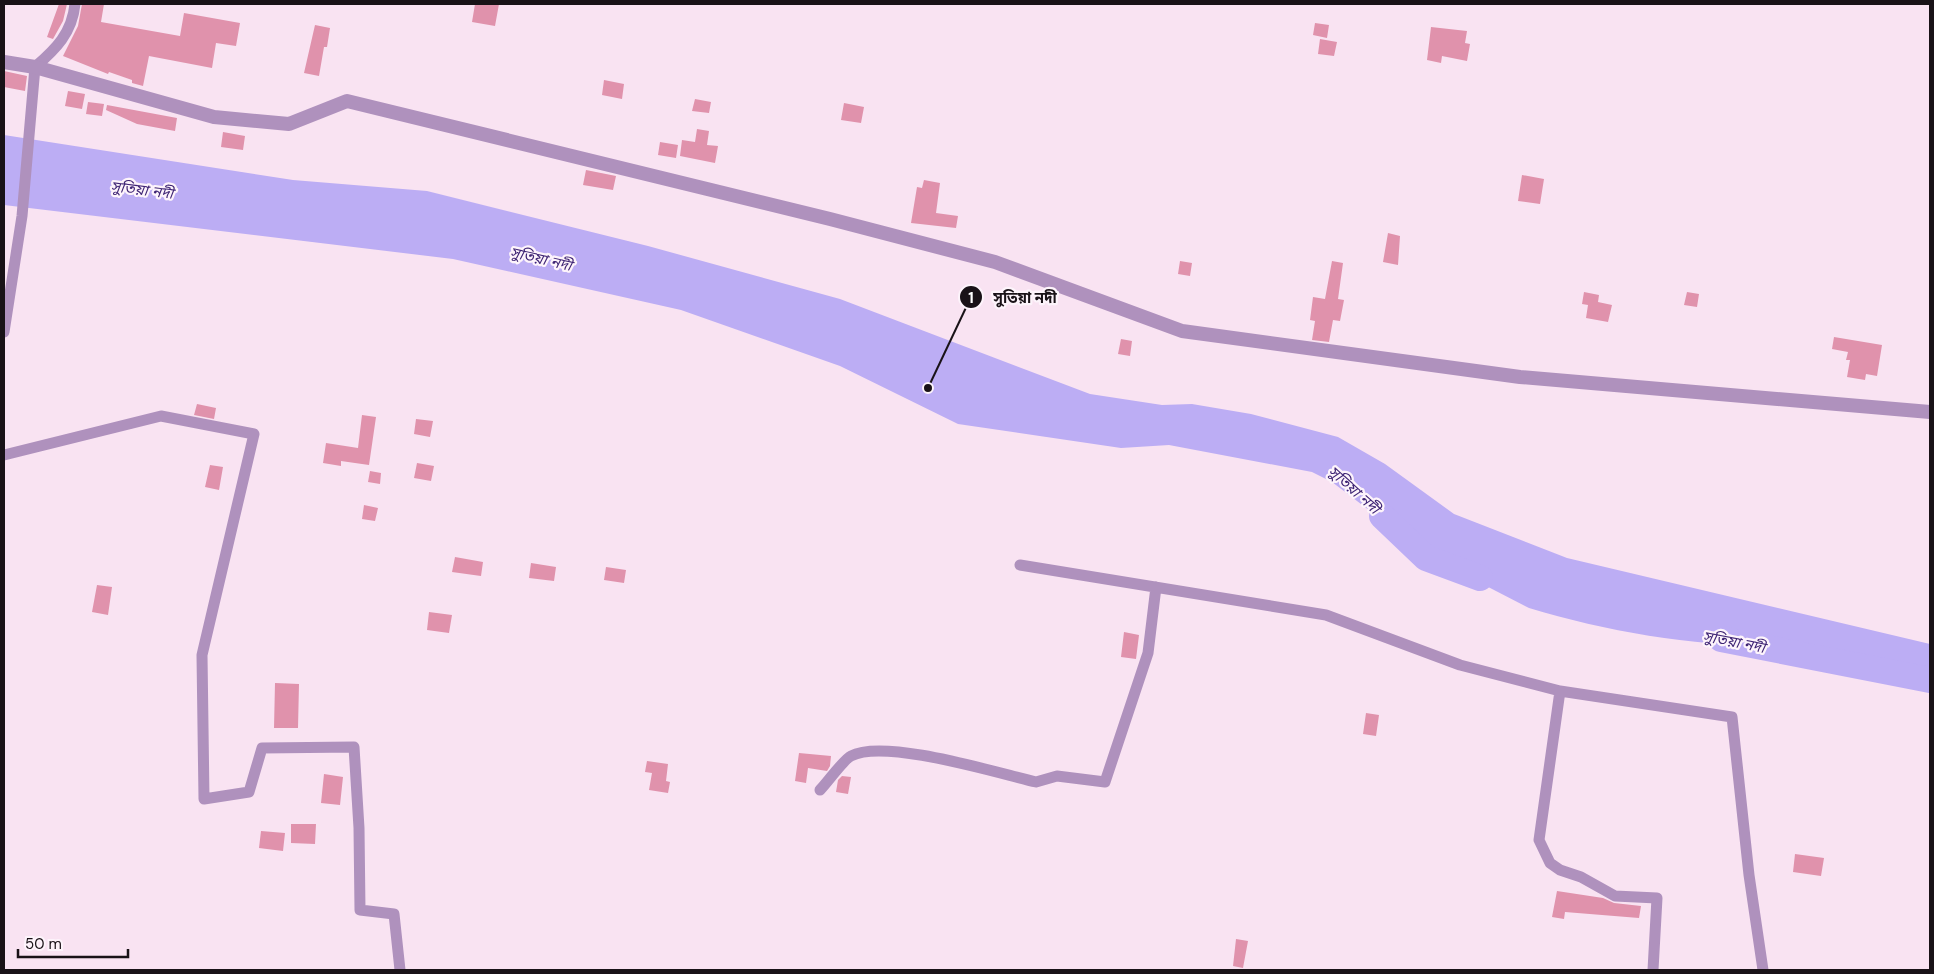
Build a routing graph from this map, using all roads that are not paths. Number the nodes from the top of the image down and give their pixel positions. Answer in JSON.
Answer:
{"nodes":[{"id":1,"x":75,"y":4,"type":"edge"},
{"id":2,"x":4,"y":62,"type":"edge"},
{"id":3,"x":35,"y":67,"type":"junction"},
{"id":4,"x":4,"y":332,"type":"edge"},
{"id":5,"x":1930,"y":412,"type":"edge"},
{"id":6,"x":4,"y":455,"type":"edge"},
{"id":7,"x":1020,"y":565,"type":"dead end"},
{"id":8,"x":1156,"y":587,"type":"junction"},
{"id":9,"x":1560,"y":691,"type":"junction"},
{"id":10,"x":820,"y":790,"type":"dead end"},
{"id":11,"x":400,"y":970,"type":"edge"},
{"id":12,"x":1653,"y":970,"type":"edge"},
{"id":13,"x":1763,"y":970,"type":"edge"}],
"edges":[{"from":1,"to":3,"type":"street"},
{"from":2,"to":3,"type":"street"},
{"from":3,"to":4,"type":"street"},
{"from":3,"to":5,"type":"street"},
{"from":6,"to":11,"type":"street"},
{"from":7,"to":8,"type":"street"},
{"from":8,"to":9,"type":"street"},
{"from":8,"to":10,"type":"street"},
{"from":9,"to":12,"type":"street"},
{"from":9,"to":13,"type":"street"}]}
